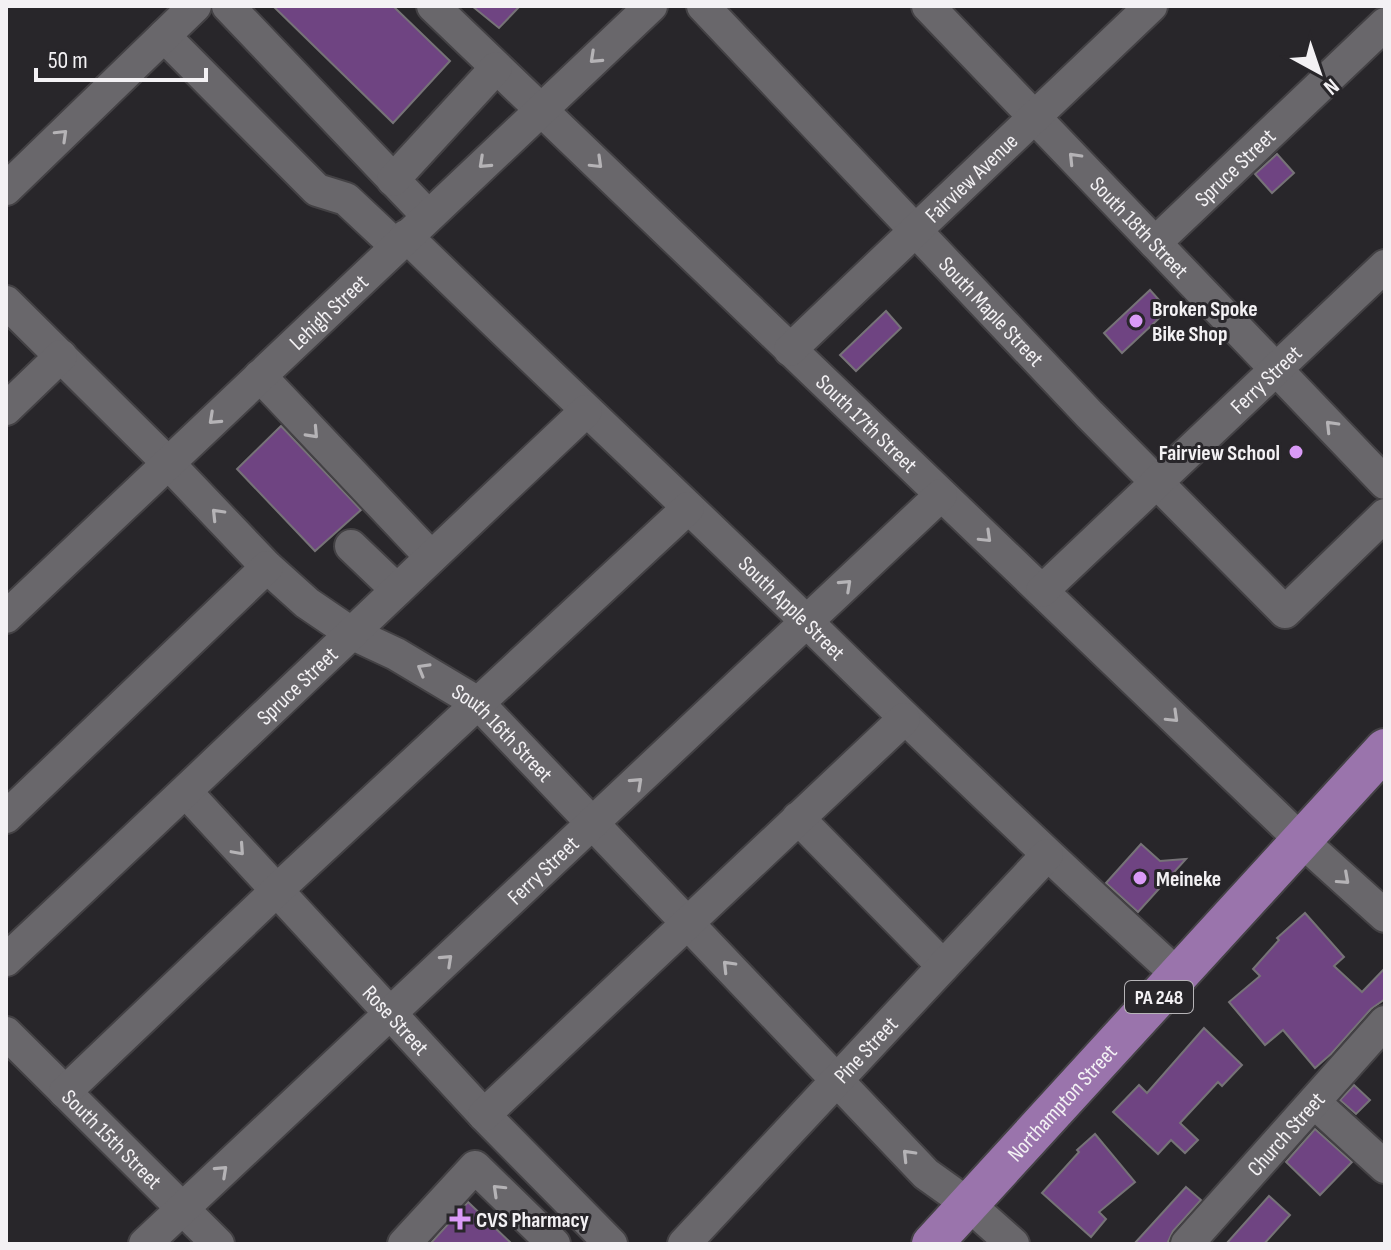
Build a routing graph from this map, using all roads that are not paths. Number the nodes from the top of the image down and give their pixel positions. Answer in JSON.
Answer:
{"nodes":[{"id":1,"x":195,"y":6,"type":"edge"},
{"id":2,"x":228,"y":6,"type":"edge"},
{"id":3,"x":651,"y":6,"type":"edge"},
{"id":4,"x":703,"y":6,"type":"edge"},
{"id":5,"x":928,"y":6,"type":"edge"},
{"id":6,"x":1151,"y":6,"type":"edge"},
{"id":7,"x":449,"y":12,"type":"edge"},
{"id":8,"x":1385,"y":24,"type":"edge"},
{"id":9,"x":164,"y":36,"type":"junction"},
{"id":10,"x":496,"y":68,"type":"junction"},
{"id":11,"x":540,"y":109,"type":"junction"},
{"id":12,"x":1034,"y":117,"type":"junction"},
{"id":13,"x":393,"y":180,"type":"junction"},
{"id":14,"x":6,"y":189,"type":"edge"},
{"id":15,"x":916,"y":230,"type":"junction"},
{"id":16,"x":410,"y":233,"type":"junction"},
{"id":17,"x":1155,"y":243,"type":"junction"},
{"id":18,"x":1385,"y":266,"type":"edge"},
{"id":19,"x":6,"y":302,"type":"edge"},
{"id":20,"x":790,"y":350,"type":"junction"},
{"id":21,"x":61,"y":356,"type":"junction"},
{"id":22,"x":1276,"y":369,"type":"junction"},
{"id":23,"x":260,"y":376,"type":"junction"},
{"id":24,"x":6,"y":409,"type":"edge"},
{"id":25,"x":586,"y":411,"type":"junction"},
{"id":26,"x":168,"y":463,"type":"junction"},
{"id":27,"x":1156,"y":483,"type":"junction"},
{"id":28,"x":1385,"y":483,"type":"edge"},
{"id":29,"x":941,"y":495,"type":"junction"},
{"id":30,"x":688,"y":508,"type":"junction"},
{"id":31,"x":1385,"y":515,"type":"edge"},
{"id":32,"x":351,"y":546,"type":"dead end"},
{"id":33,"x":431,"y":557,"type":"junction"},
{"id":34,"x":267,"y":567,"type":"junction"},
{"id":35,"x":397,"y":590,"type":"junction"},
{"id":36,"x":1042,"y":591,"type":"junction"},
{"id":37,"x":6,"y":617,"type":"edge"},
{"id":38,"x":807,"y":622,"type":"junction"},
{"id":39,"x":351,"y":633,"type":"junction"},
{"id":40,"x":478,"y":703,"type":"junction"},
{"id":41,"x":904,"y":719,"type":"junction"},
{"id":42,"x":1385,"y":749,"type":"edge"},
{"id":43,"x":186,"y":792,"type":"junction"},
{"id":44,"x":6,"y":817,"type":"edge"},
{"id":45,"x":798,"y":818,"type":"junction"},
{"id":46,"x":593,"y":824,"type":"junction"},
{"id":47,"x":1302,"y":841,"type":"junction"},
{"id":48,"x":1047,"y":855,"type":"junction"},
{"id":49,"x":276,"y":891,"type":"junction"},
{"id":50,"x":1385,"y":916,"type":"edge"},
{"id":51,"x":687,"y":922,"type":"junction"},
{"id":52,"x":6,"y":960,"type":"edge"},
{"id":53,"x":943,"y":966,"type":"junction"},
{"id":54,"x":1179,"y":976,"type":"junction"},
{"id":55,"x":390,"y":1014,"type":"junction"},
{"id":56,"x":1385,"y":1022,"type":"edge"},
{"id":57,"x":6,"y":1033,"type":"edge"},
{"id":58,"x":838,"y":1081,"type":"junction"},
{"id":59,"x":65,"y":1092,"type":"junction"},
{"id":60,"x":1314,"y":1102,"type":"junction"},
{"id":61,"x":484,"y":1115,"type":"junction"},
{"id":62,"x":1385,"y":1167,"type":"edge"},
{"id":63,"x":968,"y":1204,"type":"junction"},
{"id":64,"x":182,"y":1209,"type":"junction"},
{"id":65,"x":145,"y":1244,"type":"edge"},
{"id":66,"x":218,"y":1244,"type":"edge"},
{"id":67,"x":404,"y":1244,"type":"edge"},
{"id":68,"x":554,"y":1244,"type":"edge"},
{"id":69,"x":611,"y":1244,"type":"edge"},
{"id":70,"x":684,"y":1244,"type":"edge"},
{"id":71,"x":932,"y":1244,"type":"edge"},
{"id":72,"x":1013,"y":1244,"type":"edge"},
{"id":73,"x":1187,"y":1244,"type":"edge"}],
"edges":[{"from":1,"to":9,"type":"street"},
{"from":2,"to":13,"type":"street"},
{"from":3,"to":11,"type":"street","name":"Lehigh Street","one_way":true},
{"from":4,"to":15,"type":"street","name":"South Maple Street"},
{"from":5,"to":12,"type":"street","name":"South 18th Street"},
{"from":6,"to":12,"type":"street","name":"Fairview Avenue"},
{"from":7,"to":10,"type":"street","name":"South 17th Street"},
{"from":8,"to":17,"type":"street","name":"Spruce Street"},
{"from":14,"to":9,"type":"street","one_way":true},
{"from":9,"to":16,"type":"street"},
{"from":10,"to":11,"type":"street","name":"South 17th Street"},
{"from":10,"to":13,"type":"street"},
{"from":11,"to":16,"type":"street","name":"Lehigh Street","one_way":true},
{"from":11,"to":20,"type":"street","name":"South 17th Street","one_way":true},
{"from":12,"to":15,"type":"street","name":"Fairview Avenue"},
{"from":17,"to":12,"type":"street","name":"South 18th Street","one_way":true},
{"from":13,"to":16,"type":"street"},
{"from":15,"to":20,"type":"street","name":"Fairview Avenue"},
{"from":15,"to":27,"type":"street","name":"South Maple Street"},
{"from":16,"to":23,"type":"street","name":"Lehigh Street"},
{"from":16,"to":25,"type":"street","name":"South Apple Street"},
{"from":17,"to":22,"type":"street","name":"South 18th Street"},
{"from":18,"to":22,"type":"street","name":"Ferry Street"},
{"from":19,"to":21,"type":"street","name":"South 16th Street"},
{"from":20,"to":29,"type":"street","name":"South 17th Street"},
{"from":21,"to":24,"type":"street"},
{"from":21,"to":26,"type":"street","name":"South 16th Street"},
{"from":22,"to":27,"type":"street","name":"Ferry Street"},
{"from":28,"to":22,"type":"street","name":"South 18th Street","one_way":true},
{"from":23,"to":26,"type":"street","name":"Lehigh Street","one_way":true},
{"from":23,"to":33,"type":"street","one_way":true},
{"from":25,"to":30,"type":"street","name":"South Apple Street"},
{"from":25,"to":33,"type":"street","name":"Spruce Street"},
{"from":34,"to":26,"type":"street","name":"South 16th Street","one_way":true},
{"from":26,"to":37,"type":"street","name":"Lehigh Street"},
{"from":27,"to":31,"type":"street","name":"South Maple Street"},
{"from":27,"to":36,"type":"street","name":"Ferry Street"},
{"from":29,"to":36,"type":"street","name":"South 17th Street","one_way":true},
{"from":38,"to":29,"type":"street","name":"Ferry Street","one_way":true},
{"from":30,"to":38,"type":"street","name":"South Apple Street"},
{"from":30,"to":40,"type":"street"},
{"from":32,"to":35,"type":"street"},
{"from":33,"to":35,"type":"street","name":"Spruce Street"},
{"from":34,"to":39,"type":"street","name":"South 16th Street"},
{"from":34,"to":44,"type":"street"},
{"from":35,"to":39,"type":"street","name":"Spruce Street"},
{"from":36,"to":47,"type":"street","name":"South 17th Street","one_way":true},
{"from":38,"to":41,"type":"street","name":"South Apple Street"},
{"from":46,"to":38,"type":"street","name":"Ferry Street","one_way":true},
{"from":40,"to":39,"type":"street","name":"South 16th Street","one_way":true},
{"from":39,"to":43,"type":"street","name":"Spruce Street"},
{"from":40,"to":46,"type":"street","name":"South 16th Street"},
{"from":40,"to":49,"type":"street"},
{"from":41,"to":45,"type":"street"},
{"from":41,"to":48,"type":"street","name":"South Apple Street"},
{"from":42,"to":47,"type":"main road","name":"Northampton Street","number":"PA 248"},
{"from":43,"to":49,"type":"street","name":"Rose Street","one_way":true},
{"from":43,"to":52,"type":"street","name":"Spruce Street"},
{"from":45,"to":51,"type":"street"},
{"from":45,"to":53,"type":"street"},
{"from":46,"to":51,"type":"street","name":"South 16th Street"},
{"from":55,"to":46,"type":"street","name":"Ferry Street","one_way":true},
{"from":47,"to":50,"type":"street","name":"South 17th Street","one_way":true},
{"from":47,"to":54,"type":"main road","name":"Northampton Street","number":"PA 248"},
{"from":48,"to":53,"type":"street","name":"Pine Street"},
{"from":48,"to":54,"type":"street","name":"South Apple Street"},
{"from":49,"to":55,"type":"street","name":"Rose Street"},
{"from":49,"to":59,"type":"street"},
{"from":58,"to":51,"type":"street","name":"South 16th Street","one_way":true},
{"from":51,"to":61,"type":"street"},
{"from":53,"to":58,"type":"street","name":"Pine Street"},
{"from":54,"to":63,"type":"main road","name":"Northampton Street","number":"PA 248"},
{"from":55,"to":61,"type":"street","name":"Rose Street"},
{"from":64,"to":55,"type":"street","name":"Ferry Street","one_way":true},
{"from":56,"to":60,"type":"street","name":"Church Street"},
{"from":57,"to":59,"type":"street","name":"South 15th Street"},
{"from":63,"to":58,"type":"street","name":"South 16th Street","one_way":true},
{"from":58,"to":70,"type":"street","name":"Pine Street"},
{"from":59,"to":64,"type":"street","name":"South 15th Street"},
{"from":60,"to":62,"type":"street"},
{"from":60,"to":73,"type":"street","name":"Church Street"},
{"from":61,"to":69,"type":"street","name":"Rose Street"},
{"from":63,"to":71,"type":"main road","name":"Northampton Street","number":"PA 248"},
{"from":63,"to":72,"type":"street","name":"South 16th Street"},
{"from":64,"to":65,"type":"street","name":"Ferry Street"},
{"from":64,"to":66,"type":"street","name":"South 15th Street"},
{"from":68,"to":67,"type":"street","one_way":true}]}
